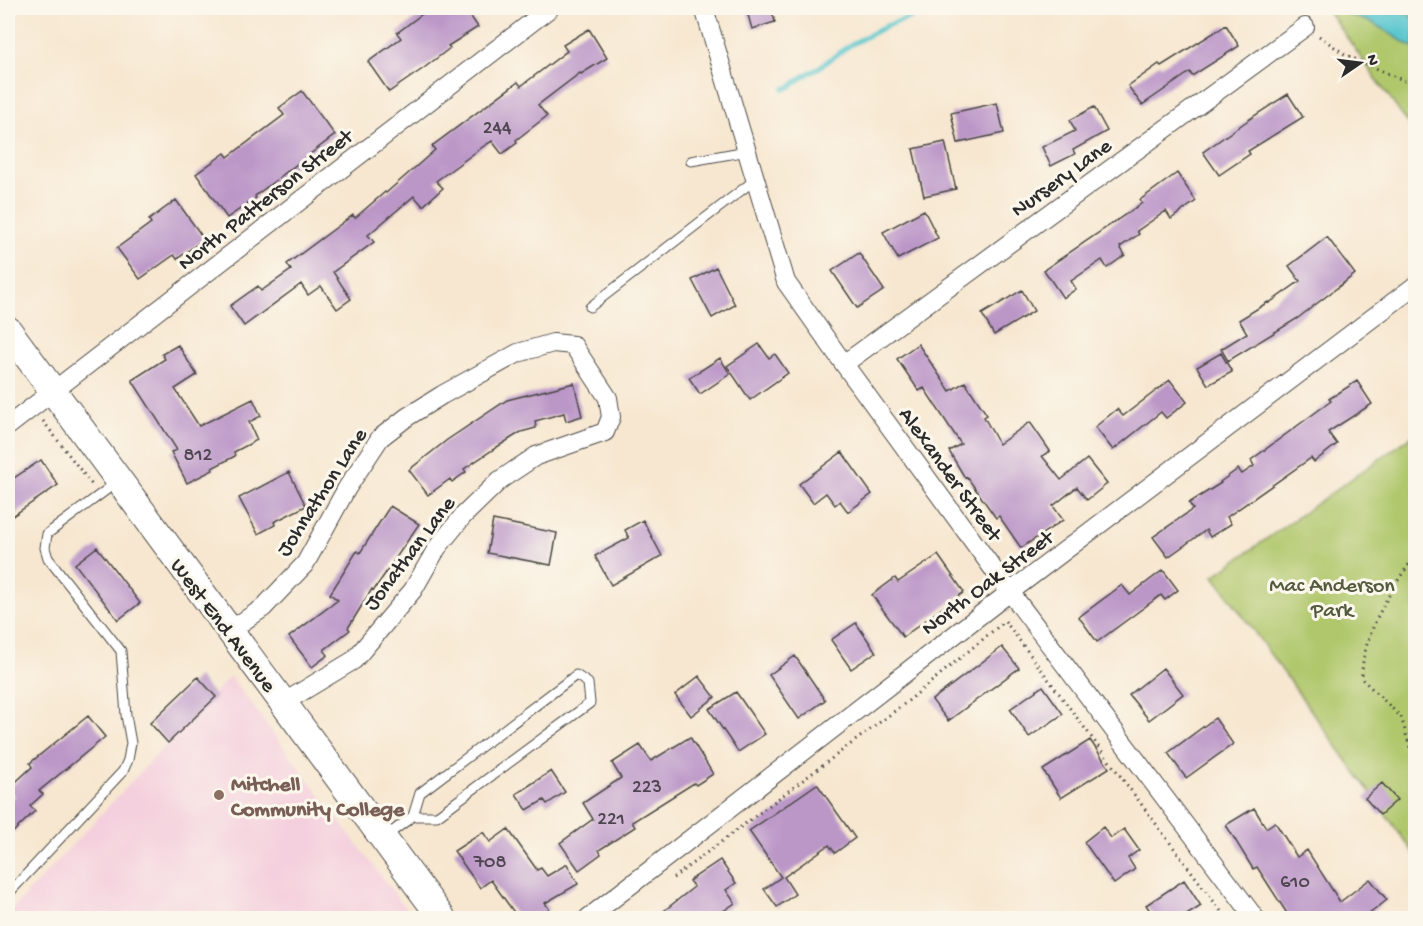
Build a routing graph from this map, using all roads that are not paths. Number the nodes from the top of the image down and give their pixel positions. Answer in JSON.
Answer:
{"nodes":[{"id":1,"x":550,"y":8,"type":"edge"},
{"id":2,"x":704,"y":8,"type":"edge"},
{"id":3,"x":1305,"y":27,"type":"road end"},
{"id":4,"x":747,"y":151,"type":"junction"},
{"id":5,"x":691,"y":161,"type":"dead end"},
{"id":6,"x":756,"y":180,"type":"junction"},
{"id":7,"x":1416,"y":285,"type":"edge"},
{"id":8,"x":591,"y":307,"type":"dead end"},
{"id":9,"x":8,"y":330,"type":"edge"},
{"id":10,"x":844,"y":364,"type":"junction"},
{"id":11,"x":490,"y":369,"type":"joint"},
{"id":12,"x":53,"y":392,"type":"junction"},
{"id":13,"x":8,"y":426,"type":"edge"},
{"id":14,"x":119,"y":481,"type":"junction"},
{"id":15,"x":1010,"y":592,"type":"junction"},
{"id":16,"x":230,"y":631,"type":"junction"},
{"id":17,"x":283,"y":703,"type":"junction"},
{"id":18,"x":412,"y":816,"type":"junction"},
{"id":19,"x":383,"y":838,"type":"junction"},
{"id":20,"x":8,"y":894,"type":"edge"},
{"id":21,"x":442,"y":918,"type":"edge"},
{"id":22,"x":588,"y":918,"type":"edge"},
{"id":23,"x":1254,"y":918,"type":"edge"}],
"edges":[{"from":1,"to":12,"type":"street","name":"North Patterson Street"},
{"from":2,"to":4,"type":"street","name":"Alexander Street"},
{"from":3,"to":10,"type":"street","name":"Nursery Lane"},
{"from":4,"to":5,"type":"lane"},
{"from":4,"to":6,"type":"street","name":"Alexander Street"},
{"from":6,"to":8,"type":"lane"},
{"from":6,"to":10,"type":"street","name":"Alexander Street"},
{"from":7,"to":15,"type":"street","name":"North Oak Street"},
{"from":9,"to":12,"type":"main road","name":"West End Avenue"},
{"from":10,"to":15,"type":"street","name":"Alexander Street"},
{"from":11,"to":16,"type":"street","name":"Johnathon Lane"},
{"from":11,"to":17,"type":"street","name":"Jonathan Lane"},
{"from":12,"to":13,"type":"street","name":"North Patterson Street"},
{"from":12,"to":14,"type":"main road","name":"West End Avenue"},
{"from":14,"to":16,"type":"main road","name":"West End Avenue"},
{"from":14,"to":20,"type":"lane"},
{"from":15,"to":22,"type":"street","name":"North Oak Street"},
{"from":15,"to":23,"type":"street","name":"Alexander Street"},
{"from":16,"to":17,"type":"main road","name":"West End Avenue"},
{"from":17,"to":19,"type":"main road","name":"West End Avenue"},
{"from":18,"to":18,"type":"lane"},
{"from":18,"to":19,"type":"lane"},
{"from":19,"to":21,"type":"main road","name":"West End Avenue"}]}
